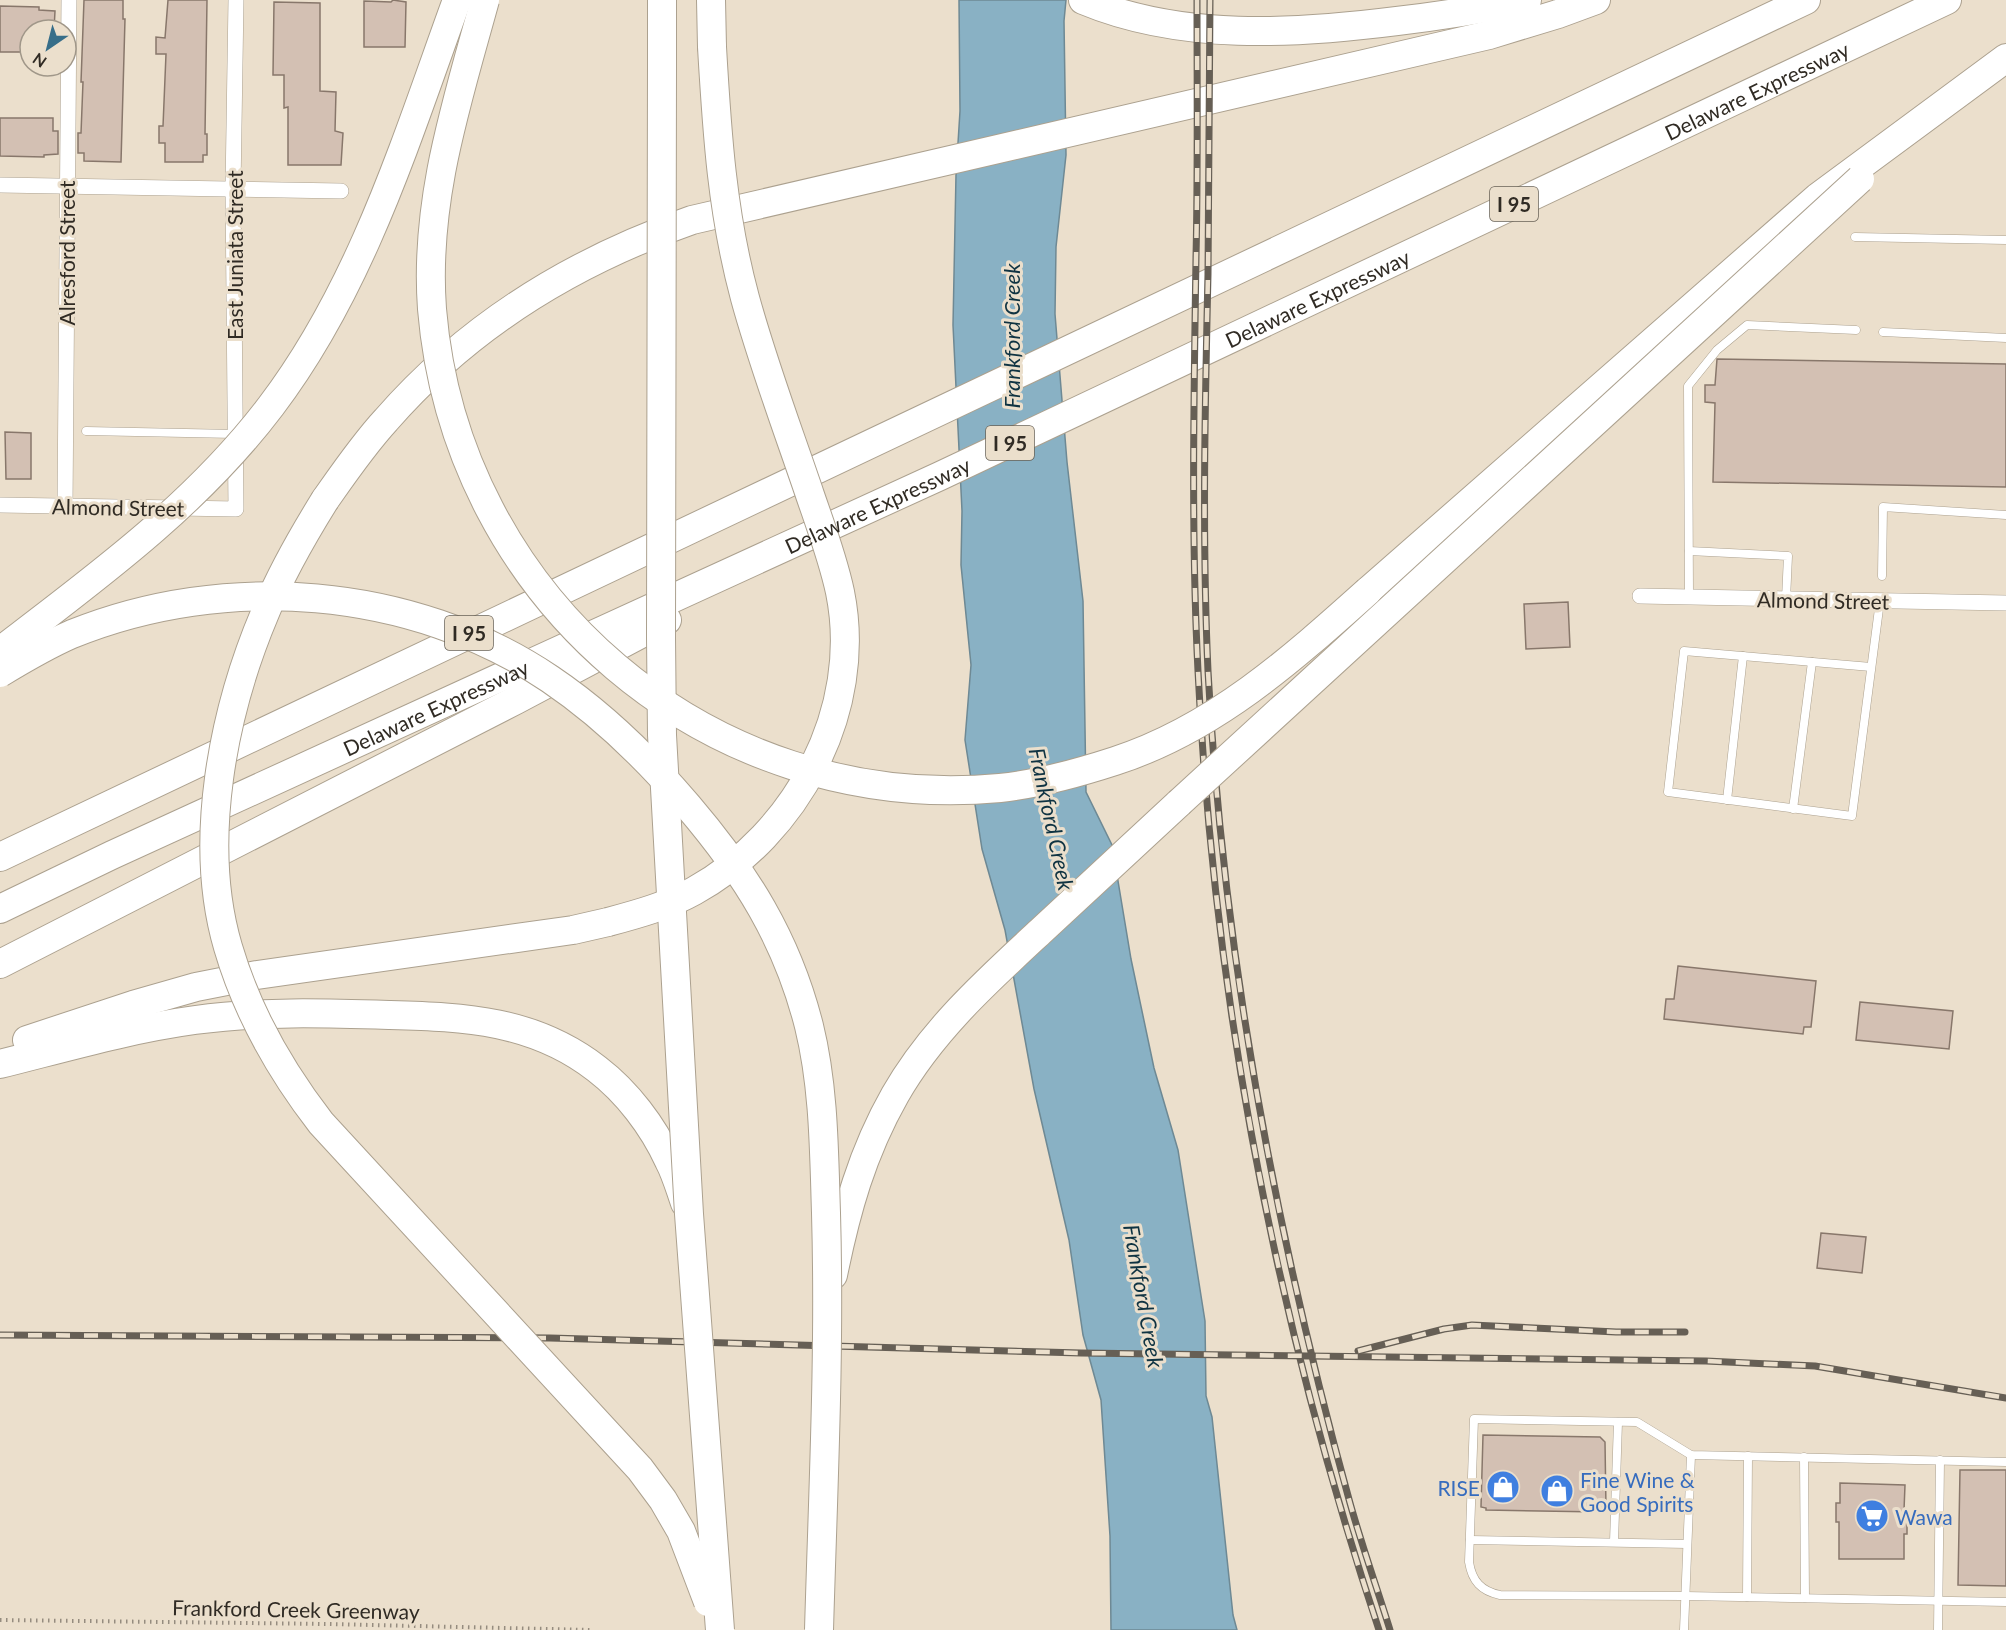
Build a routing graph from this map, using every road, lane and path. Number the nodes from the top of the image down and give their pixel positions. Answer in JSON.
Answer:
{"nodes":[{"id":1,"x":69,"y":0,"type":"edge"},
{"id":2,"x":236,"y":0,"type":"edge"},
{"id":3,"x":457,"y":0,"type":"edge"},
{"id":4,"x":485,"y":0,"type":"edge"},
{"id":5,"x":662,"y":0,"type":"edge"},
{"id":6,"x":711,"y":0,"type":"edge"},
{"id":7,"x":1527,"y":0,"type":"edge"},
{"id":8,"x":1596,"y":0,"type":"edge"},
{"id":9,"x":1806,"y":0,"type":"edge"},
{"id":10,"x":1947,"y":0,"type":"edge"},
{"id":11,"x":1087,"y":2,"type":"edge"},
{"id":12,"x":2006,"y":58,"type":"edge"},
{"id":13,"x":1856,"y":175,"type":"junction"},
{"id":14,"x":0,"y":185,"type":"edge"},
{"id":15,"x":66,"y":186,"type":"junction"},
{"id":16,"x":233,"y":189,"type":"junction"},
{"id":17,"x":341,"y":191,"type":"dead end"},
{"id":18,"x":1856,"y":237,"type":"dead end"},
{"id":19,"x":2006,"y":240,"type":"edge"},
{"id":20,"x":1856,"y":330,"type":"dead end"},
{"id":21,"x":1883,"y":332,"type":"dead end"},
{"id":22,"x":2006,"y":338,"type":"edge"},
{"id":23,"x":86,"y":431,"type":"dead end"},
{"id":24,"x":235,"y":434,"type":"junction"},
{"id":25,"x":940,"y":476,"type":"junction"},
{"id":26,"x":0,"y":506,"type":"edge"},
{"id":27,"x":65,"y":507,"type":"junction"},
{"id":28,"x":236,"y":509,"type":"joint"},
{"id":29,"x":2006,"y":515,"type":"edge"},
{"id":30,"x":1689,"y":551,"type":"junction"},
{"id":31,"x":1882,"y":576,"type":"dead end"},
{"id":32,"x":1640,"y":596,"type":"dead end"},
{"id":33,"x":1689,"y":597,"type":"junction"},
{"id":34,"x":1786,"y":599,"type":"junction"},
{"id":35,"x":1880,"y":601,"type":"junction"},
{"id":36,"x":2006,"y":603,"type":"edge"},
{"id":37,"x":0,"y":651,"type":"edge"},
{"id":38,"x":1743,"y":656,"type":"junction"},
{"id":39,"x":1812,"y":662,"type":"junction"},
{"id":40,"x":1871,"y":667,"type":"junction"},
{"id":41,"x":0,"y":673,"type":"edge"},
{"id":42,"x":1727,"y":800,"type":"junction"},
{"id":43,"x":1793,"y":808,"type":"junction"},
{"id":44,"x":0,"y":856,"type":"edge"},
{"id":45,"x":0,"y":909,"type":"edge"},
{"id":46,"x":0,"y":964,"type":"edge"},
{"id":47,"x":0,"y":1050,"type":"edge"},
{"id":48,"x":0,"y":1064,"type":"edge"},
{"id":49,"x":689,"y":1214,"type":"junction"},
{"id":50,"x":828,"y":1298,"type":"junction"},
{"id":51,"x":1618,"y":1422,"type":"junction"},
{"id":52,"x":1691,"y":1455,"type":"junction"},
{"id":53,"x":1748,"y":1456,"type":"junction"},
{"id":54,"x":1804,"y":1457,"type":"junction"},
{"id":55,"x":1940,"y":1460,"type":"junction"},
{"id":56,"x":2006,"y":1461,"type":"edge"},
{"id":57,"x":1470,"y":1540,"type":"junction"},
{"id":58,"x":1614,"y":1542,"type":"junction"},
{"id":59,"x":1687,"y":1544,"type":"junction"},
{"id":60,"x":1685,"y":1596,"type":"junction"},
{"id":61,"x":1747,"y":1597,"type":"junction"},
{"id":62,"x":1805,"y":1598,"type":"junction"},
{"id":63,"x":1938,"y":1600,"type":"junction"},
{"id":64,"x":2006,"y":1602,"type":"edge"},
{"id":65,"x":0,"y":1620,"type":"edge"},
{"id":66,"x":592,"y":1630,"type":"edge"},
{"id":67,"x":719,"y":1630,"type":"edge"},
{"id":68,"x":819,"y":1630,"type":"edge"},
{"id":69,"x":1684,"y":1630,"type":"edge"},
{"id":70,"x":1938,"y":1630,"type":"edge"}],
"edges":[{"from":1,"to":15,"type":"street","name":"Alresford Street"},
{"from":2,"to":16,"type":"street","name":"East Juniata Street"},
{"from":3,"to":37,"type":"highway","bridge":true},
{"from":4,"to":13,"type":"highway","bridge":true},
{"from":5,"to":49,"type":"highway","bridge":true},
{"from":6,"to":47,"type":"highway","bridge":true},
{"from":7,"to":11,"type":"highway"},
{"from":8,"to":67,"type":"highway","bridge":true},
{"from":9,"to":44,"type":"highway","number":"I 95"},
{"from":10,"to":25,"type":"highway","name":"Delaware Expressway","number":"I 95"},
{"from":12,"to":13,"type":"highway"},
{"from":13,"to":50,"type":"highway","bridge":true},
{"from":14,"to":15,"type":"street"},
{"from":15,"to":16,"type":"street"},
{"from":15,"to":27,"type":"street","name":"Alresford Street"},
{"from":16,"to":17,"type":"street"},
{"from":16,"to":24,"type":"street","name":"East Juniata Street"},
{"from":18,"to":19,"type":"lane"},
{"from":20,"to":30,"type":"lane"},
{"from":21,"to":22,"type":"lane"},
{"from":23,"to":24,"type":"lane"},
{"from":24,"to":28,"type":"street","name":"East Juniata Street"},
{"from":25,"to":45,"type":"highway","name":"Delaware Expressway","number":"I 95"},
{"from":25,"to":46,"type":"highway"},
{"from":26,"to":27,"type":"street","name":"Almond Street"},
{"from":27,"to":28,"type":"street","name":"Almond Street"},
{"from":29,"to":31,"type":"lane"},
{"from":30,"to":33,"type":"lane"},
{"from":30,"to":34,"type":"lane"},
{"from":32,"to":33,"type":"street","name":"Almond Street"},
{"from":33,"to":34,"type":"street","name":"Almond Street"},
{"from":34,"to":35,"type":"street","name":"Almond Street"},
{"from":35,"to":36,"type":"street","name":"Almond Street"},
{"from":35,"to":40,"type":"lane"},
{"from":38,"to":39,"type":"lane"},
{"from":38,"to":42,"type":"lane"},
{"from":38,"to":42,"type":"lane"},
{"from":39,"to":40,"type":"lane"},
{"from":39,"to":43,"type":"lane"},
{"from":40,"to":43,"type":"lane"},
{"from":41,"to":50,"type":"highway","bridge":true},
{"from":42,"to":43,"type":"lane"},
{"from":48,"to":49,"type":"highway","bridge":true},
{"from":49,"to":67,"type":"highway","bridge":true},
{"from":50,"to":68,"type":"highway","bridge":true},
{"from":51,"to":52,"type":"lane"},
{"from":51,"to":57,"type":"lane"},
{"from":51,"to":58,"type":"lane"},
{"from":52,"to":53,"type":"lane"},
{"from":52,"to":59,"type":"lane"},
{"from":53,"to":54,"type":"lane"},
{"from":53,"to":61,"type":"lane"},
{"from":54,"to":55,"type":"lane"},
{"from":54,"to":62,"type":"lane"},
{"from":55,"to":56,"type":"lane"},
{"from":55,"to":63,"type":"lane"},
{"from":57,"to":58,"type":"lane"},
{"from":57,"to":60,"type":"lane"},
{"from":58,"to":59,"type":"lane"},
{"from":59,"to":60,"type":"lane"},
{"from":60,"to":61,"type":"lane"},
{"from":60,"to":69,"type":"lane"},
{"from":61,"to":62,"type":"lane"},
{"from":62,"to":63,"type":"lane"},
{"from":63,"to":64,"type":"lane"},
{"from":63,"to":70,"type":"lane"},
{"from":65,"to":66,"type":"path","name":"Frankford Creek Greenway"}]}
